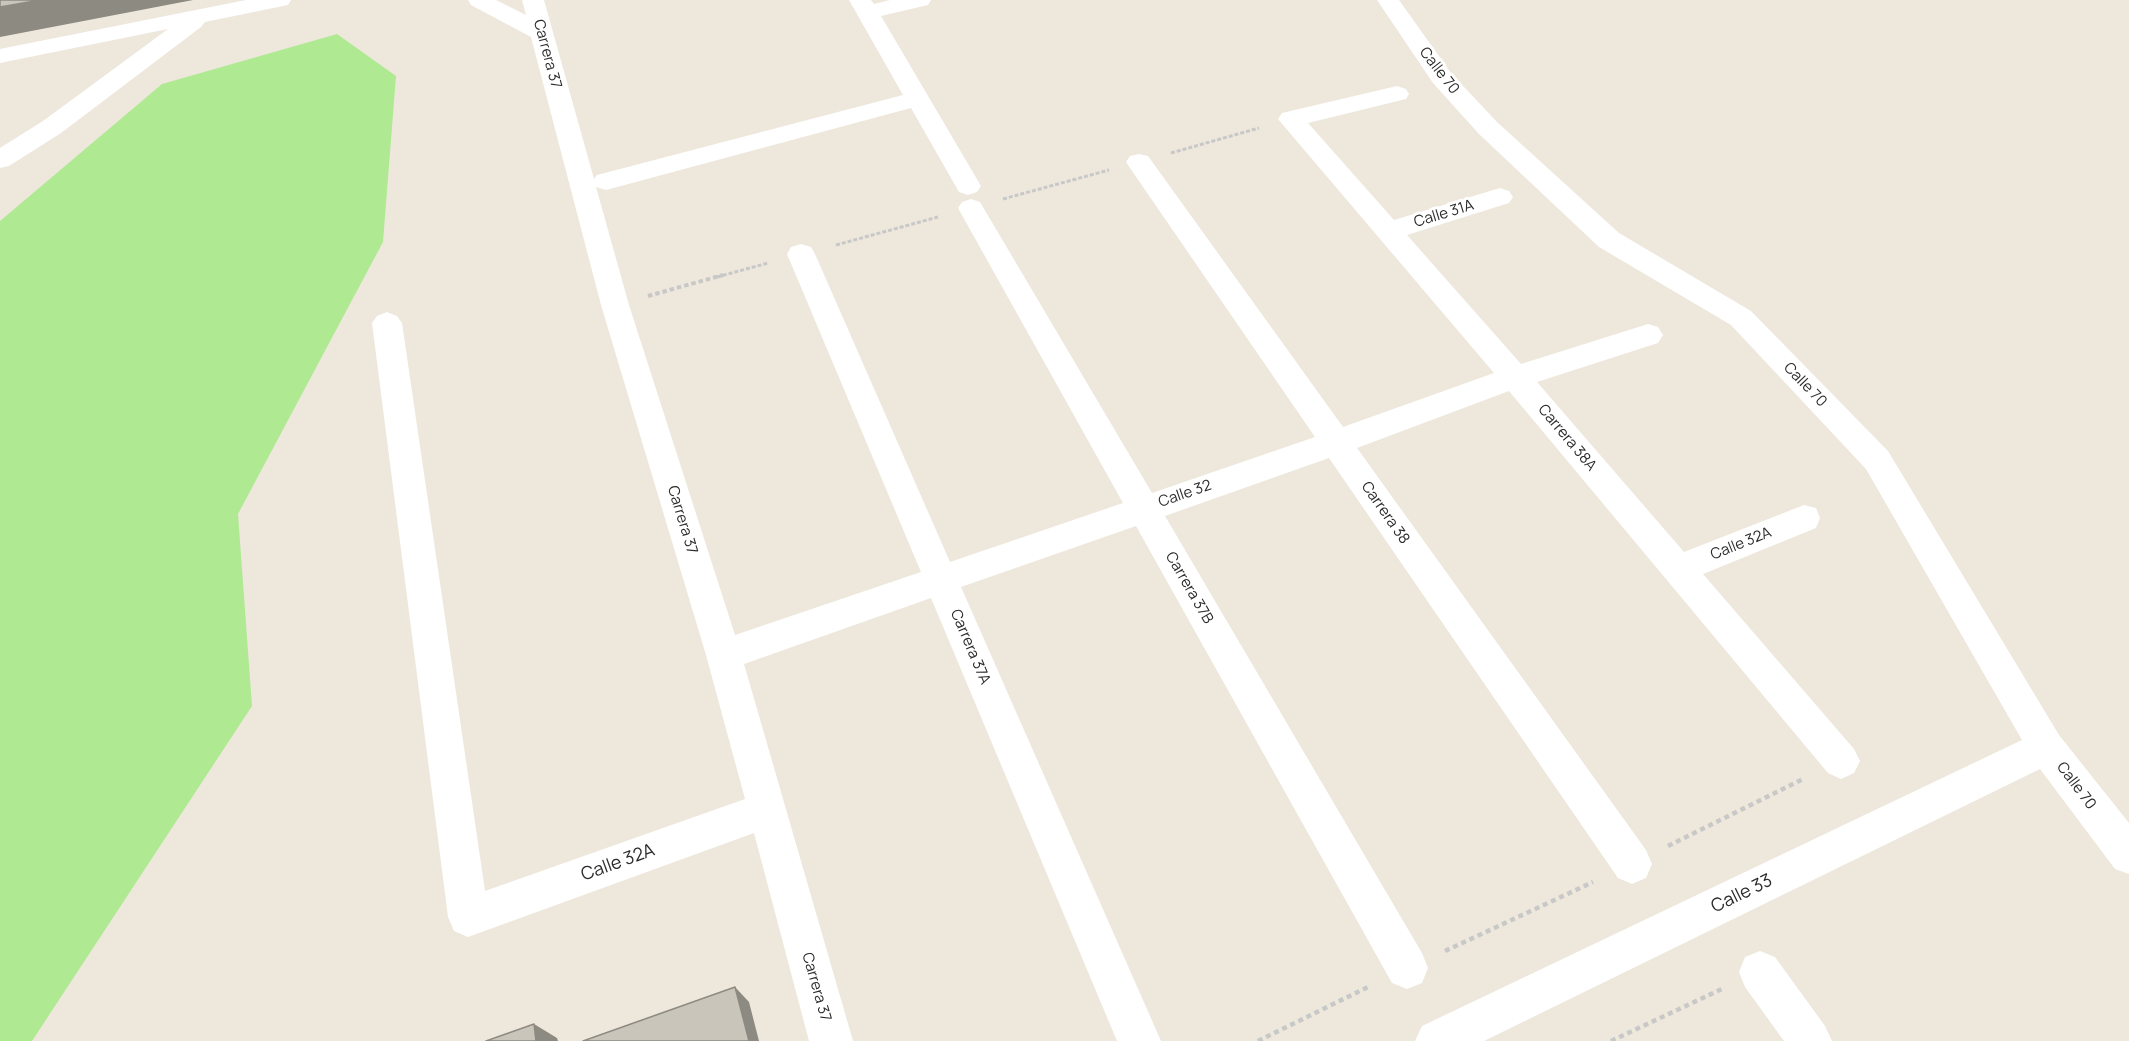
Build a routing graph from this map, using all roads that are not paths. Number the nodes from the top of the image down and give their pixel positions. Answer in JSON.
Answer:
{"nodes":[{"id":1,"x":280,"y":0,"type":"edge"},
{"id":2,"x":479,"y":0,"type":"edge"},
{"id":3,"x":533,"y":0,"type":"edge"},
{"id":4,"x":920,"y":0,"type":"edge"},
{"id":5,"x":1388,"y":0,"type":"edge"},
{"id":6,"x":863,"y":6,"type":"edge"},
{"id":7,"x":200,"y":17,"type":"junction"},
{"id":8,"x":543,"y":34,"type":"junction"},
{"id":9,"x":0,"y":56,"type":"edge"},
{"id":10,"x":1397,"y":94,"type":"dead end"},
{"id":11,"x":917,"y":99,"type":"junction"},
{"id":12,"x":0,"y":160,"type":"edge"},
{"id":13,"x":1139,"y":162,"type":"dead end"},
{"id":14,"x":606,"y":181,"type":"dead end"},
{"id":15,"x":1500,"y":197,"type":"dead end"},
{"id":16,"x":1388,"y":231,"type":"junction"},
{"id":17,"x":801,"y":254,"type":"dead end"},
{"id":18,"x":387,"y":323,"type":"dead end"},
{"id":19,"x":1648,"y":335,"type":"dead end"},
{"id":20,"x":1515,"y":377,"type":"junction"},
{"id":21,"x":1335,"y":443,"type":"junction"},
{"id":22,"x":1143,"y":508,"type":"junction"},
{"id":23,"x":1804,"y":518,"type":"dead end"},
{"id":24,"x":1679,"y":569,"type":"junction"},
{"id":25,"x":942,"y":581,"type":"junction"},
{"id":26,"x":724,"y":656,"type":"junction"},
{"id":27,"x":2046,"y":747,"type":"junction"},
{"id":28,"x":1841,"y":761,"type":"road end"},
{"id":29,"x":768,"y":808,"type":"junction"},
{"id":30,"x":2129,"y":855,"type":"edge"},
{"id":31,"x":1632,"y":864,"type":"road end"},
{"id":32,"x":1407,"y":968,"type":"road end"},
{"id":33,"x":1760,"y":972,"type":"road end"},
{"id":34,"x":831,"y":1041,"type":"edge"},
{"id":35,"x":1139,"y":1041,"type":"edge"},
{"id":36,"x":1437,"y":1041,"type":"edge"},
{"id":37,"x":1810,"y":1041,"type":"edge"}],
"edges":[{"from":1,"to":7,"type":"street"},
{"from":2,"to":8,"type":"street"},
{"from":3,"to":8,"type":"street","name":"Carrera 37"},
{"from":4,"to":6,"type":"street"},
{"from":5,"to":27,"type":"street","name":"Calle 70"},
{"from":6,"to":11,"type":"street","name":"Carrera 37B"},
{"from":7,"to":9,"type":"street"},
{"from":7,"to":12,"type":"street"},
{"from":8,"to":26,"type":"street","name":"Carrera 37"},
{"from":10,"to":16,"type":"street","name":"Carrera 38A"},
{"from":11,"to":14,"type":"street"},
{"from":11,"to":22,"type":"street","name":"Carrera 37B"},
{"from":13,"to":21,"type":"street","name":"Carrera 38"},
{"from":15,"to":16,"type":"street","name":"Calle 31A"},
{"from":16,"to":20,"type":"street","name":"Carrera 38A"},
{"from":17,"to":25,"type":"street","name":"Carrera 37A"},
{"from":18,"to":29,"type":"street","name":"Calle 32A"},
{"from":19,"to":20,"type":"street","name":"Calle 32"},
{"from":20,"to":21,"type":"street","name":"Calle 32"},
{"from":20,"to":24,"type":"street","name":"Carrera 38A"},
{"from":21,"to":22,"type":"street","name":"Calle 32"},
{"from":21,"to":31,"type":"street","name":"Carrera 38"},
{"from":22,"to":25,"type":"street","name":"Calle 32"},
{"from":22,"to":32,"type":"street","name":"Carrera 37B"},
{"from":23,"to":24,"type":"street","name":"Calle 32A"},
{"from":24,"to":28,"type":"street","name":"Carrera 38A"},
{"from":25,"to":26,"type":"street","name":"Calle 32"},
{"from":25,"to":35,"type":"street","name":"Carrera 37A"},
{"from":26,"to":29,"type":"street","name":"Carrera 37"},
{"from":27,"to":30,"type":"street","name":"Calle 70"},
{"from":27,"to":36,"type":"street","name":"Calle 33"},
{"from":29,"to":34,"type":"street","name":"Carrera 37"},
{"from":33,"to":37,"type":"street"}]}
